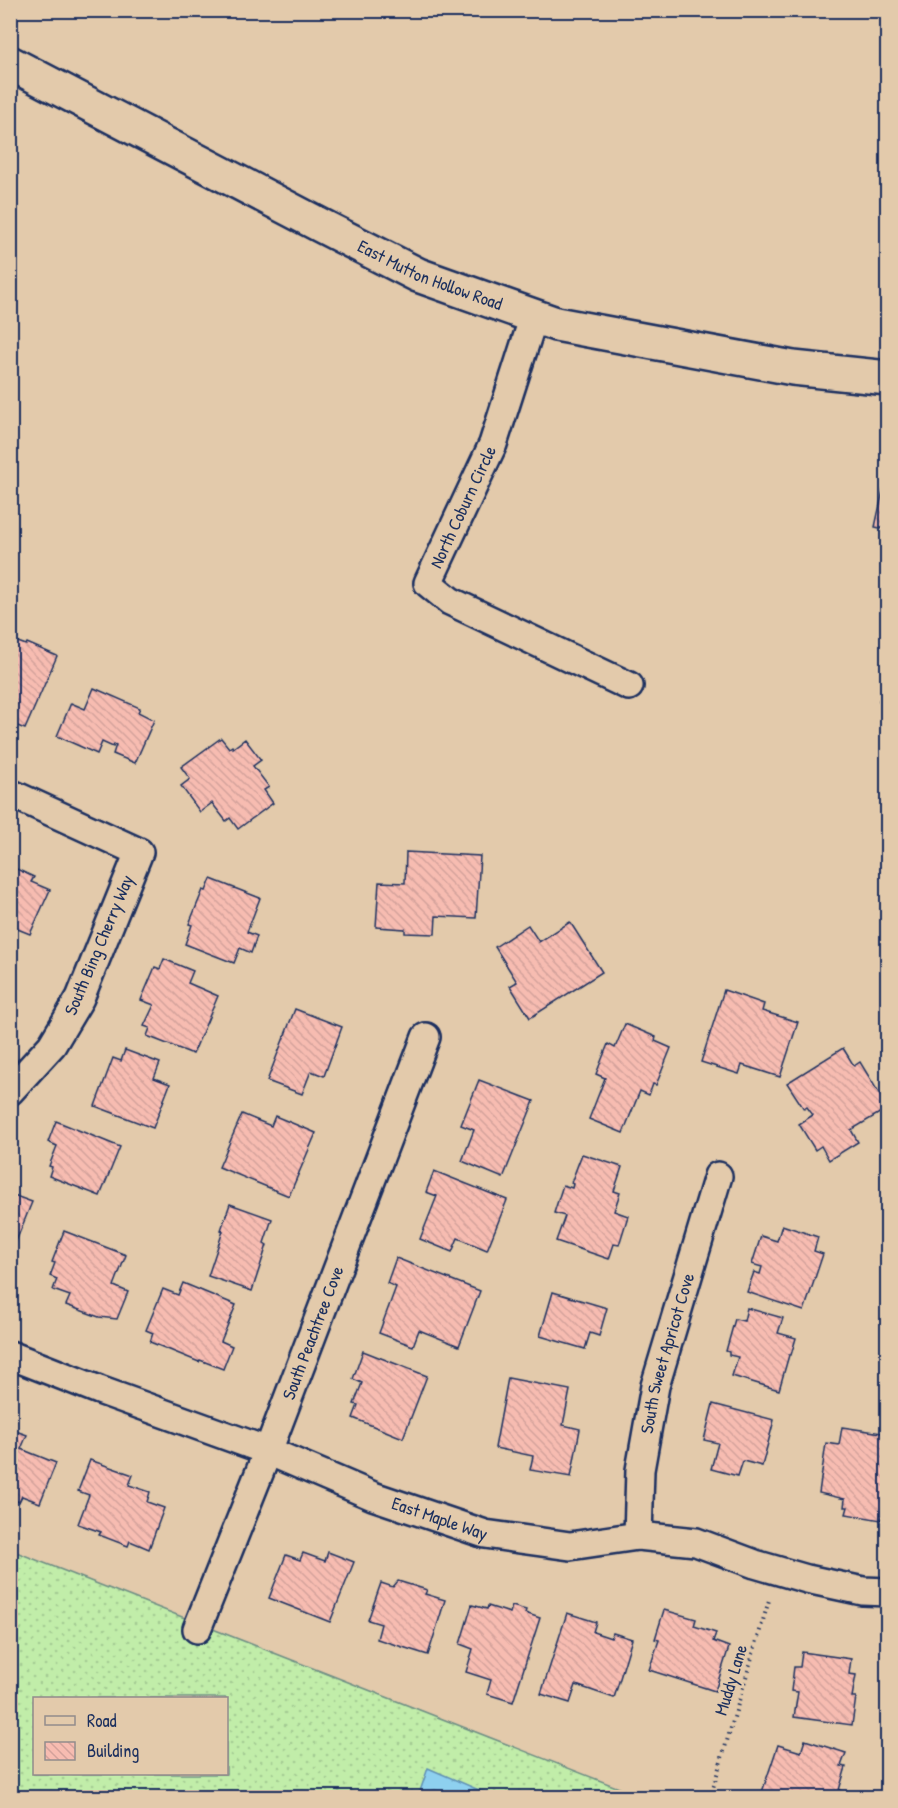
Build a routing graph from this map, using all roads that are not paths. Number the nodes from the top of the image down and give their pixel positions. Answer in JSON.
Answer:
{"nodes":[{"id":1,"x":10,"y":63,"type":"edge"},
{"id":2,"x":534,"y":316,"type":"junction"},
{"id":3,"x":888,"y":378,"type":"edge"},
{"id":4,"x":629,"y":686,"type":"dead end"},
{"id":5,"x":10,"y":793,"type":"edge"},
{"id":6,"x":426,"y":1037,"type":"dead end"},
{"id":7,"x":10,"y":1091,"type":"edge"},
{"id":8,"x":718,"y":1176,"type":"dead end"},
{"id":9,"x":10,"y":1355,"type":"edge"},
{"id":10,"x":268,"y":1451,"type":"junction"},
{"id":11,"x":638,"y":1536,"type":"junction"},
{"id":12,"x":888,"y":1592,"type":"edge"},
{"id":13,"x":197,"y":1629,"type":"dead end"}],
"edges":[{"from":1,"to":2,"type":"street","name":"East Mutton Hollow Road"},
{"from":2,"to":3,"type":"street","name":"East Mutton Hollow Road"},
{"from":2,"to":4,"type":"street","name":"North Coburn Circle"},
{"from":5,"to":7,"type":"street","name":"South Bing Cherry Way"},
{"from":6,"to":10,"type":"street","name":"South Peachtree Cove"},
{"from":8,"to":11,"type":"street","name":"South Sweet Apricot Cove"},
{"from":9,"to":10,"type":"street","name":"East Maple Way"},
{"from":10,"to":11,"type":"street","name":"East Maple Way"},
{"from":10,"to":13,"type":"street","name":"South Peachtree Cove"},
{"from":11,"to":12,"type":"street","name":"East Maple Way"}]}
